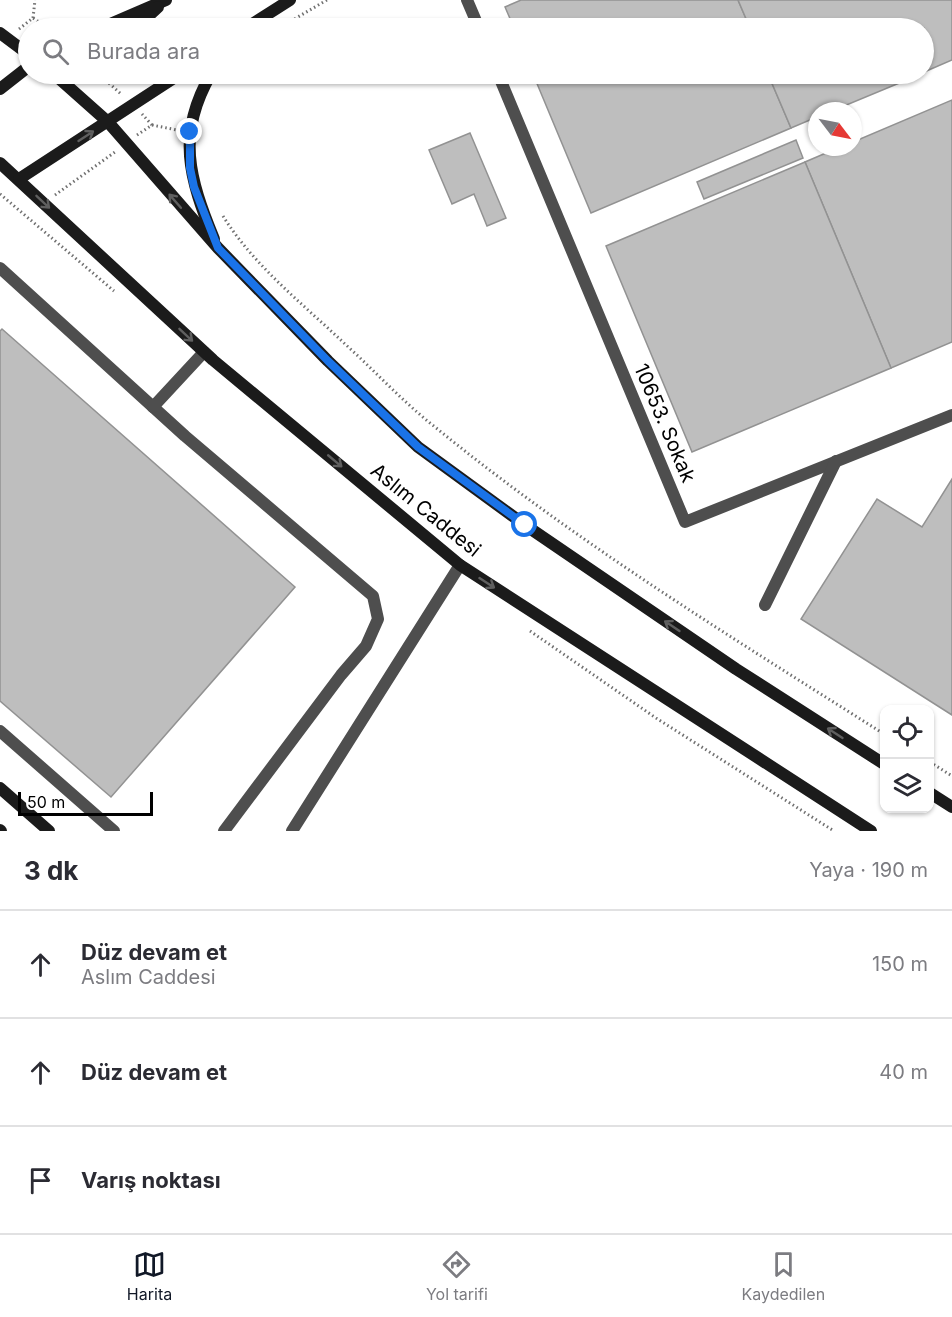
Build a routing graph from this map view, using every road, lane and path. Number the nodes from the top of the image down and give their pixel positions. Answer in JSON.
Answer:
{"nodes":[{"id":1,"x":35,"y":0,"type":"edge"},
{"id":2,"x":166,"y":0,"type":"edge"},
{"id":3,"x":290,"y":0,"type":"edge"},
{"id":4,"x":327,"y":0,"type":"edge"},
{"id":5,"x":467,"y":0,"type":"edge"},
{"id":6,"x":33,"y":18,"type":"edge"},
{"id":7,"x":124,"y":18,"type":"edge"},
{"id":8,"x":146,"y":18,"type":"edge"},
{"id":9,"x":262,"y":18,"type":"edge"},
{"id":10,"x":296,"y":18,"type":"edge"},
{"id":11,"x":475,"y":18,"type":"edge"},
{"id":12,"x":18,"y":26,"type":"edge"},
{"id":13,"x":3,"y":35,"type":"edge"},
{"id":14,"x":18,"y":46,"type":"edge"},
{"id":15,"x":18,"y":75,"type":"edge"},
{"id":16,"x":65,"y":84,"type":"edge"},
{"id":17,"x":110,"y":84,"type":"edge"},
{"id":18,"x":165,"y":84,"type":"edge"},
{"id":19,"x":205,"y":84,"type":"edge"},
{"id":20,"x":502,"y":84,"type":"edge"},
{"id":21,"x":0,"y":89,"type":"edge"},
{"id":22,"x":133,"y":105,"type":"junction"},
{"id":23,"x":108,"y":122,"type":"junction"},
{"id":24,"x":152,"y":125,"type":"junction"},
{"id":25,"x":190,"y":132,"type":"junction"},
{"id":26,"x":126,"y":144,"type":"junction"},
{"id":27,"x":0,"y":163,"type":"edge"},
{"id":28,"x":19,"y":179,"type":"junction"},
{"id":29,"x":44,"y":203,"type":"junction"},
{"id":30,"x":26,"y":216,"type":"dead end"},
{"id":31,"x":222,"y":216,"type":"dead end"},
{"id":32,"x":218,"y":248,"type":"junction"},
{"id":33,"x":0,"y":267,"type":"edge"},
{"id":34,"x":204,"y":352,"type":"junction"},
{"id":35,"x":153,"y":407,"type":"junction"},
{"id":36,"x":952,"y":415,"type":"edge"},
{"id":37,"x":836,"y":461,"type":"junction"},
{"id":38,"x":460,"y":565,"type":"junction"},
{"id":39,"x":765,"y":605,"type":"dead end"},
{"id":40,"x":0,"y":731,"type":"edge"},
{"id":41,"x":880,"y":731,"type":"edge"},
{"id":42,"x":880,"y":761,"type":"edge"},
{"id":43,"x":934,"y":765,"type":"edge"},
{"id":44,"x":952,"y":776,"type":"edge"},
{"id":45,"x":0,"y":788,"type":"edge"},
{"id":46,"x":934,"y":796,"type":"edge"},
{"id":47,"x":952,"y":807,"type":"edge"},
{"id":48,"x":49,"y":831,"type":"edge"},
{"id":49,"x":114,"y":831,"type":"edge"},
{"id":50,"x":224,"y":831,"type":"edge"},
{"id":51,"x":292,"y":831,"type":"edge"},
{"id":52,"x":871,"y":831,"type":"edge"}],
"edges":[{"from":1,"to":6,"type":"path"},
{"from":2,"to":7,"type":"main road"},
{"from":2,"to":8,"type":"main road"},
{"from":3,"to":9,"type":"main road"},
{"from":4,"to":10,"type":"path"},
{"from":5,"to":11,"type":"street"},
{"from":12,"to":13,"type":"path"},
{"from":13,"to":14,"type":"main road"},
{"from":15,"to":21,"type":"main road"},
{"from":16,"to":23,"type":"main road"},
{"from":17,"to":22,"type":"path"},
{"from":18,"to":22,"type":"main road"},
{"from":19,"to":25,"type":"main road"},
{"from":20,"to":37,"type":"street","name":"10653. Sokak"},
{"from":22,"to":23,"type":"main road"},
{"from":22,"to":24,"type":"path"},
{"from":23,"to":26,"type":"main road"},
{"from":28,"to":23,"type":"main road","one_way":true},
{"from":24,"to":25,"type":"path"},
{"from":24,"to":26,"type":"path"},
{"from":25,"to":32,"type":"main road"},
{"from":26,"to":29,"type":"path"},
{"from":32,"to":26,"type":"main road","one_way":true},
{"from":27,"to":28,"type":"main road","name":"Aslım Caddesi"},
{"from":28,"to":29,"type":"main road","name":"Aslım Caddesi","one_way":true},
{"from":29,"to":30,"type":"path"},
{"from":29,"to":34,"type":"main road","name":"Aslım Caddesi","one_way":true},
{"from":31,"to":41,"type":"path"},
{"from":42,"to":32,"type":"main road","one_way":true},
{"from":33,"to":35,"type":"street"},
{"from":34,"to":35,"type":"street"},
{"from":34,"to":38,"type":"main road","name":"Aslım Caddesi","one_way":true},
{"from":35,"to":50,"type":"street"},
{"from":36,"to":37,"type":"street","name":"10653. Sokak"},
{"from":37,"to":39,"type":"street"},
{"from":38,"to":51,"type":"street"},
{"from":38,"to":52,"type":"main road","name":"Aslım Caddesi","one_way":true},
{"from":40,"to":49,"type":"street"},
{"from":43,"to":44,"type":"path"},
{"from":45,"to":48,"type":"main road"},
{"from":46,"to":47,"type":"main road"}]}
